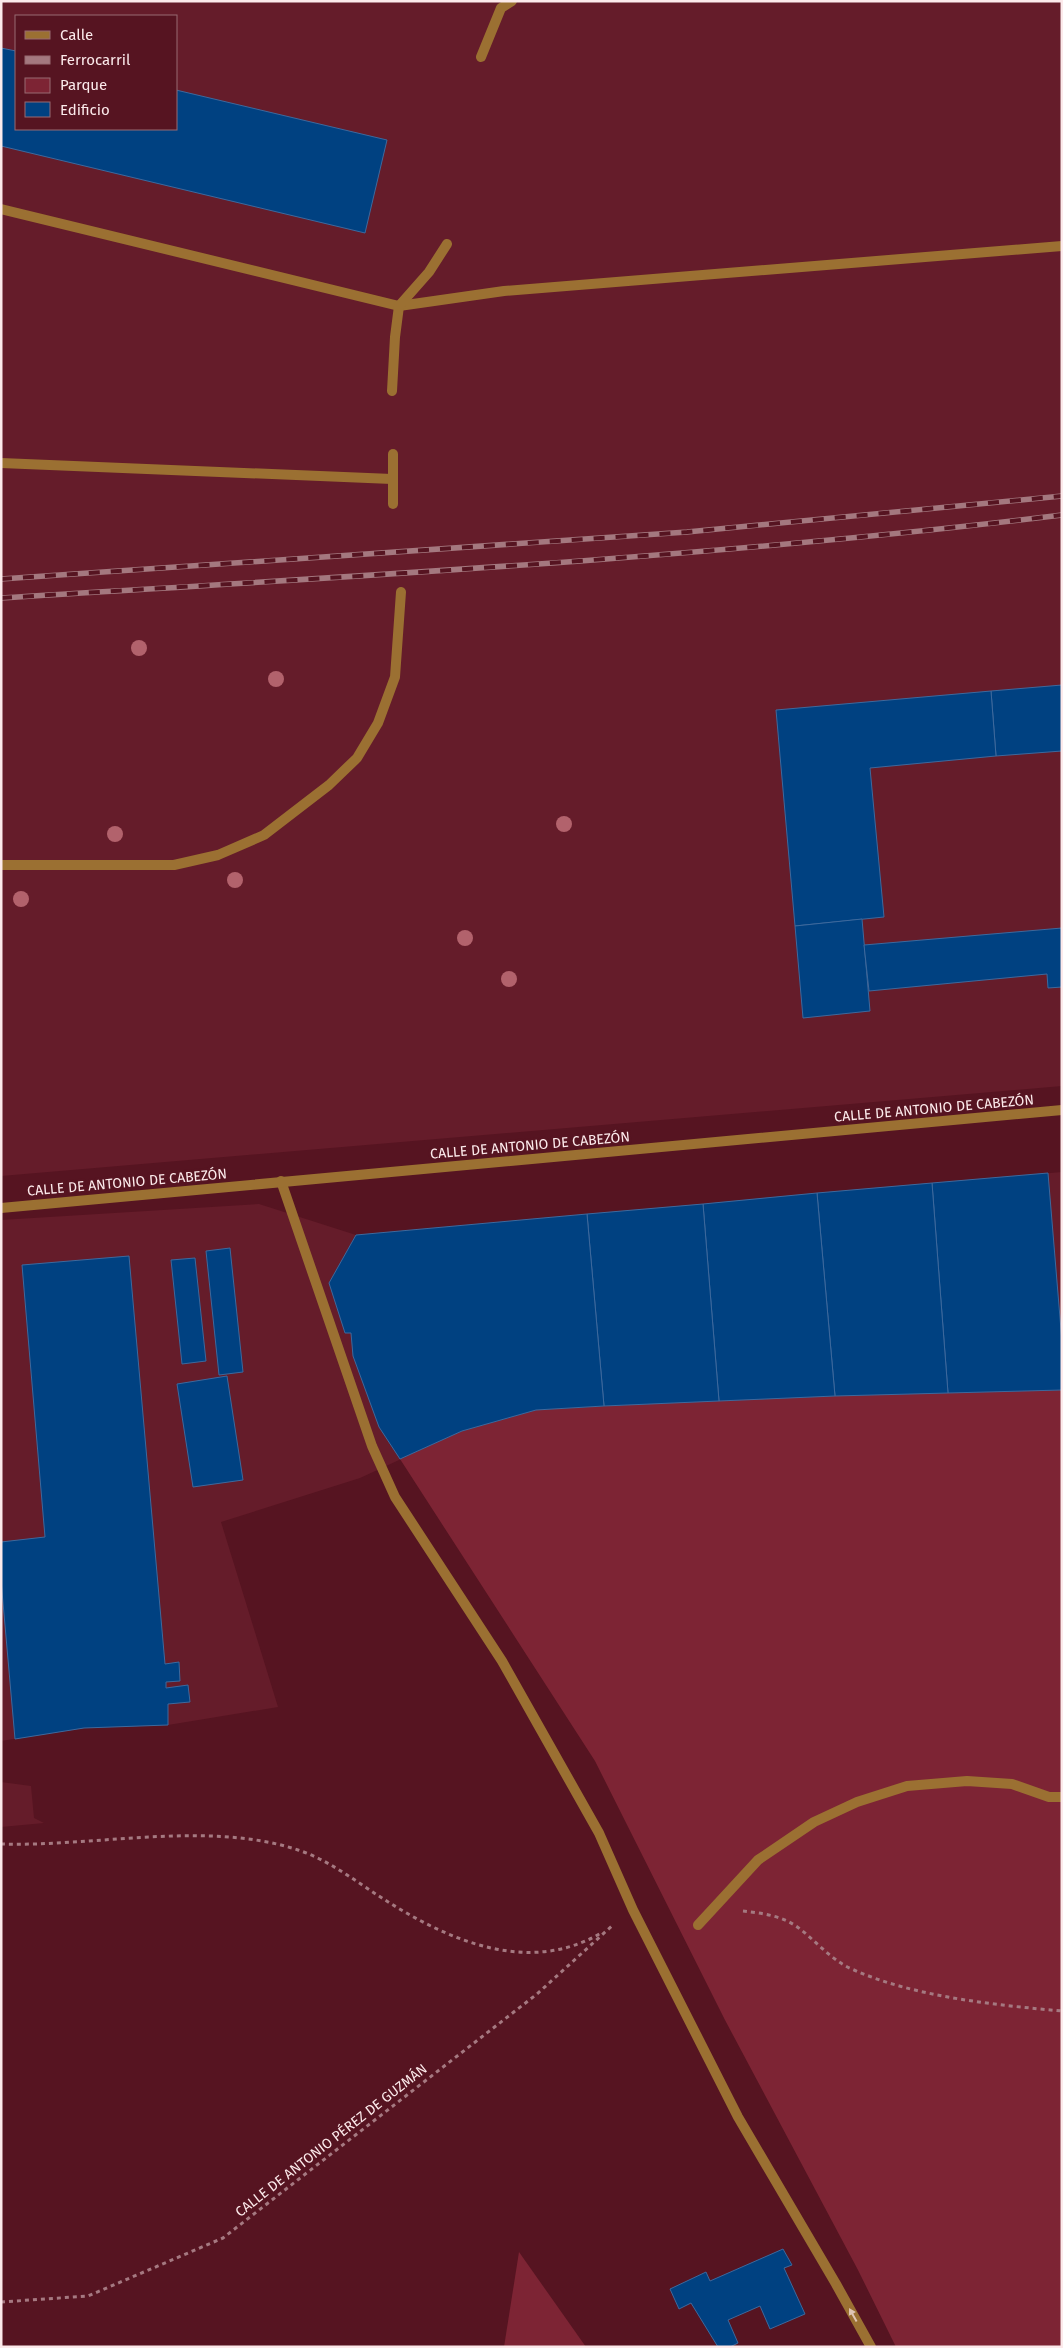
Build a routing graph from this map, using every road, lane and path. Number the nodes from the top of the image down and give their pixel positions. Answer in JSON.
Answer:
{"nodes":[{"id":1,"x":512,"y":1,"type":"edge"},
{"id":2,"x":481,"y":57,"type":"dead end"},
{"id":3,"x":1,"y":209,"type":"edge"},
{"id":4,"x":447,"y":244,"type":"dead end"},
{"id":5,"x":1062,"y":246,"type":"edge"},
{"id":6,"x":399,"y":306,"type":"junction"},
{"id":7,"x":392,"y":391,"type":"dead end"},
{"id":8,"x":393,"y":454,"type":"dead end"},
{"id":9,"x":1,"y":463,"type":"edge"},
{"id":10,"x":392,"y":480,"type":"junction"},
{"id":11,"x":393,"y":504,"type":"dead end"},
{"id":12,"x":401,"y":592,"type":"dead end"},
{"id":13,"x":1,"y":865,"type":"edge"},
{"id":14,"x":1062,"y":1110,"type":"edge"},
{"id":15,"x":281,"y":1181,"type":"junction"},
{"id":16,"x":1,"y":1208,"type":"edge"},
{"id":17,"x":1062,"y":1797,"type":"edge"},
{"id":18,"x":1,"y":1844,"type":"edge"},
{"id":19,"x":633,"y":1910,"type":"junction"},
{"id":20,"x":698,"y":1925,"type":"joint"},
{"id":21,"x":608,"y":1929,"type":"junction"},
{"id":22,"x":1062,"y":2010,"type":"edge"},
{"id":23,"x":1,"y":2302,"type":"edge"},
{"id":24,"x":871,"y":2347,"type":"edge"}],
"edges":[{"from":1,"to":2,"type":"street"},
{"from":3,"to":6,"type":"street"},
{"from":4,"to":6,"type":"street"},
{"from":5,"to":6,"type":"street"},
{"from":6,"to":7,"type":"street"},
{"from":8,"to":10,"type":"street"},
{"from":9,"to":10,"type":"street"},
{"from":10,"to":11,"type":"street"},
{"from":12,"to":13,"type":"street"},
{"from":14,"to":15,"type":"street","name":"CALLE DE ANTONIO DE CABEZÓN"},
{"from":15,"to":16,"type":"street","name":"CALLE DE ANTONIO DE CABEZÓN"},
{"from":15,"to":19,"type":"street"},
{"from":17,"to":20,"type":"street"},
{"from":18,"to":21,"type":"path"},
{"from":19,"to":21,"type":"path","name":"CALLE DE ANTONIO PÉREZ DE GUZMÁN"},
{"from":24,"to":19,"type":"street","one_way":true},
{"from":20,"to":22,"type":"path"},
{"from":21,"to":23,"type":"path","name":"CALLE DE ANTONIO PÉREZ DE GUZMÁN"}]}
